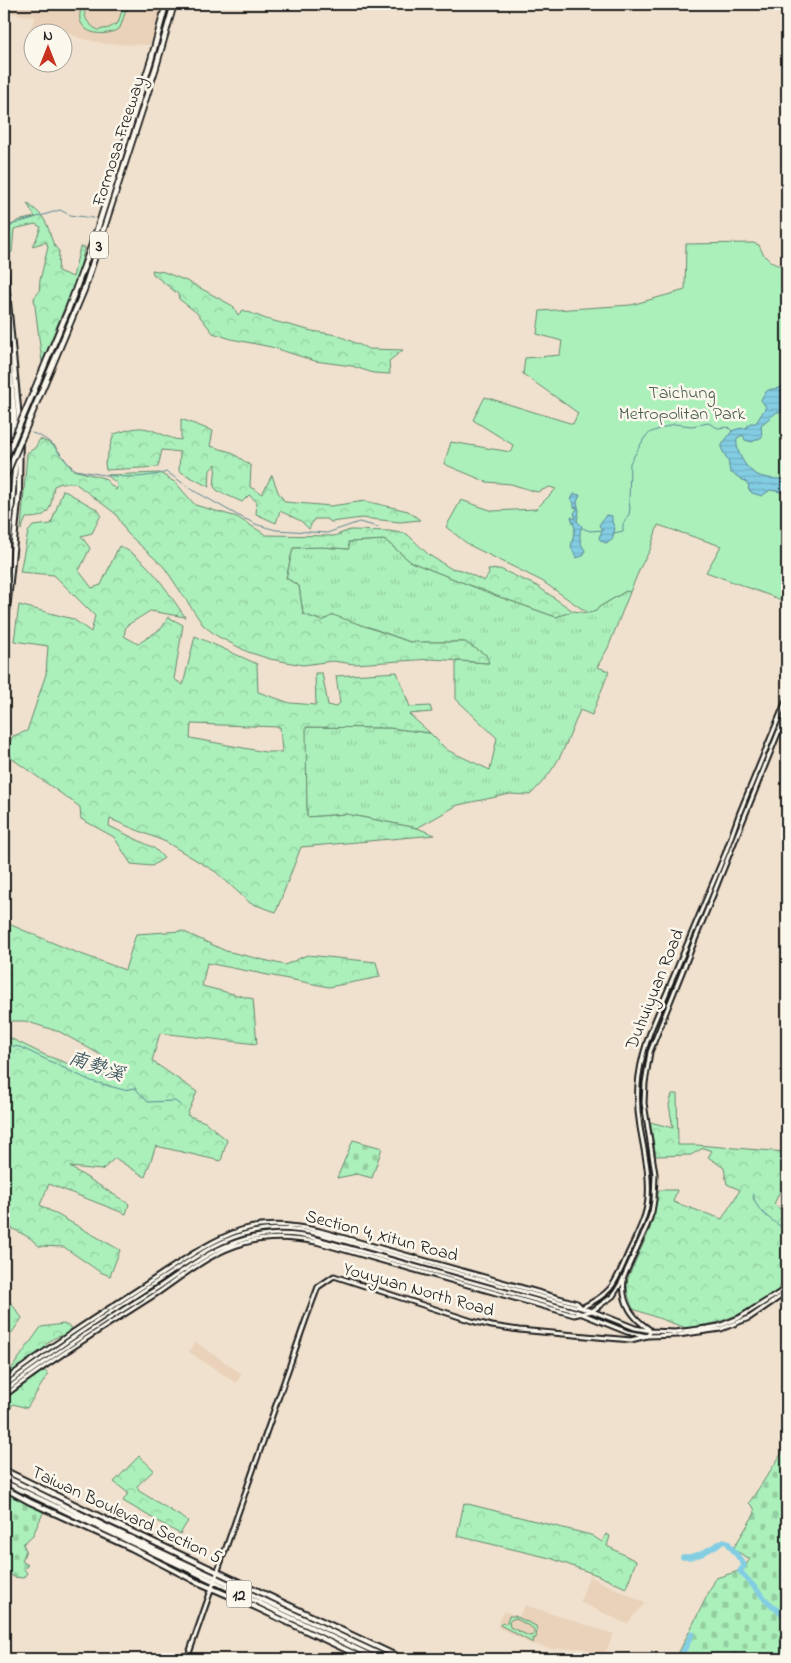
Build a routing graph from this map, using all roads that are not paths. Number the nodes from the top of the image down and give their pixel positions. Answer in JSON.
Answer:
{"nodes":[{"id":1,"x":166,"y":4,"type":"edge"},
{"id":2,"x":174,"y":4,"type":"edge"},
{"id":3,"x":4,"y":260,"type":"edge"},
{"id":4,"x":4,"y":306,"type":"edge"},
{"id":5,"x":4,"y":344,"type":"edge"},
{"id":6,"x":5,"y":348,"type":"edge"},
{"id":7,"x":14,"y":348,"type":"junction"},
{"id":8,"x":14,"y":354,"type":"junction"},
{"id":9,"x":6,"y":355,"type":"edge"},
{"id":10,"x":4,"y":429,"type":"edge"},
{"id":11,"x":4,"y":448,"type":"edge"},
{"id":12,"x":4,"y":462,"type":"edge"},
{"id":13,"x":4,"y":480,"type":"edge"},
{"id":14,"x":4,"y":534,"type":"edge"},
{"id":15,"x":4,"y":597,"type":"edge"},
{"id":16,"x":4,"y":640,"type":"edge"},
{"id":17,"x":787,"y":698,"type":"edge"},
{"id":18,"x":787,"y":711,"type":"edge"},
{"id":19,"x":625,"y":1275,"type":"junction"},
{"id":20,"x":787,"y":1288,"type":"edge"},
{"id":21,"x":787,"y":1292,"type":"edge"},
{"id":22,"x":581,"y":1308,"type":"junction"},
{"id":23,"x":592,"y":1311,"type":"junction"},
{"id":24,"x":580,"y":1313,"type":"junction"},
{"id":25,"x":615,"y":1327,"type":"junction"},
{"id":26,"x":651,"y":1331,"type":"junction"},
{"id":27,"x":647,"y":1336,"type":"junction"},
{"id":28,"x":615,"y":1339,"type":"junction"},
{"id":29,"x":65,"y":1342,"type":"junction"},
{"id":30,"x":65,"y":1352,"type":"junction"},
{"id":31,"x":38,"y":1355,"type":"junction"},
{"id":32,"x":44,"y":1362,"type":"junction"},
{"id":33,"x":4,"y":1381,"type":"edge"},
{"id":34,"x":4,"y":1386,"type":"edge"},
{"id":35,"x":4,"y":1391,"type":"edge"},
{"id":36,"x":4,"y":1396,"type":"edge"},
{"id":37,"x":4,"y":1470,"type":"edge"},
{"id":38,"x":4,"y":1476,"type":"edge"},
{"id":39,"x":4,"y":1484,"type":"edge"},
{"id":40,"x":217,"y":1572,"type":"junction"},
{"id":41,"x":214,"y":1579,"type":"junction"},
{"id":42,"x":212,"y":1588,"type":"junction"},
{"id":43,"x":187,"y":1659,"type":"edge"},
{"id":44,"x":366,"y":1659,"type":"edge"},
{"id":45,"x":378,"y":1659,"type":"edge"},
{"id":46,"x":390,"y":1659,"type":"edge"},
{"id":47,"x":403,"y":1659,"type":"edge"}],
"edges":[{"from":1,"to":12,"type":"highway","name":"Formosa Freeway","number":"3","bridge":true},
{"from":2,"to":13,"type":"highway","name":"Formosa Freeway","number":"3","bridge":true},
{"from":3,"to":7,"type":"main road"},
{"from":4,"to":6,"type":"main road"},
{"from":5,"to":6,"type":"main road"},
{"from":6,"to":7,"type":"street"},
{"from":6,"to":9,"type":"main road"},
{"from":7,"to":8,"type":"main road"},
{"from":8,"to":9,"type":"street"},
{"from":8,"to":16,"type":"main road"},
{"from":9,"to":14,"type":"main road"},
{"from":9,"to":15,"type":"main road"},
{"from":10,"to":11,"type":"main road"},
{"from":17,"to":22,"type":"street","name":"Duhuiyuan Road"},
{"from":18,"to":19,"type":"street","name":"Duhuiyuan Road"},
{"from":19,"to":23,"type":"street","name":"Duhuiyuan Road"},
{"from":19,"to":26,"type":"street"},
{"from":20,"to":26,"type":"street","name":"Section 4, Xitun Road"},
{"from":21,"to":27,"type":"street"},
{"from":22,"to":23,"type":"street","name":"Section 4, Xitun Road"},
{"from":22,"to":24,"type":"street"},
{"from":22,"to":29,"type":"street","name":"Section 4, Xitun Road"},
{"from":22,"to":31,"type":"street","name":"Section 4, Xitun Road"},
{"from":23,"to":24,"type":"street","name":"Duhuiyuan Road"},
{"from":23,"to":26,"type":"street","name":"Section 4, Xitun Road"},
{"from":24,"to":25,"type":"street","name":"Section 4, Xitun Road"},
{"from":24,"to":30,"type":"street","name":"Section 4, Xitun Road"},
{"from":24,"to":32,"type":"street","name":"Section 4, Xitun Road"},
{"from":25,"to":27,"type":"street","name":"Section 4, Xitun Road"},
{"from":25,"to":28,"type":"street"},
{"from":26,"to":27,"type":"street"},
{"from":27,"to":28,"type":"street","name":"Youyuan North Road"},
{"from":28,"to":40,"type":"street","name":"Youyuan North Road"},
{"from":29,"to":31,"type":"street"},
{"from":29,"to":34,"type":"street","name":"Section 4, Xitun Road"},
{"from":30,"to":32,"type":"street"},
{"from":30,"to":36,"type":"street","name":"Section 4, Xitun Road"},
{"from":31,"to":33,"type":"street","name":"Section 4, Xitun Road"},
{"from":32,"to":35,"type":"street","name":"Section 4, Xitun Road"},
{"from":37,"to":40,"type":"main road","name":"Taiwan Boulevard Section 5","number":"12"},
{"from":38,"to":41,"type":"main road","name":"Taiwan Boulevard Section 5","number":"12"},
{"from":39,"to":41,"type":"main road","name":"Taiwan Boulevard Section 5","number":"12"},
{"from":39,"to":42,"type":"main road","name":"Taiwan Boulevard Section 5","number":"12"},
{"from":40,"to":41,"type":"street","name":"Youyuan North Road"},
{"from":40,"to":47,"type":"main road","name":"Taiwan Boulevard Section 5","number":"12"},
{"from":41,"to":42,"type":"street","name":"Youyuan North Road"},
{"from":41,"to":45,"type":"main road","name":"Taiwan Boulevard Section 5","number":"12"},
{"from":41,"to":46,"type":"main road","name":"Taiwan Boulevard Section 5","number":"12"},
{"from":42,"to":43,"type":"street","name":"Youyuan North Road"},
{"from":42,"to":44,"type":"main road","name":"Taiwan Boulevard Section 5","number":"12"}]}
